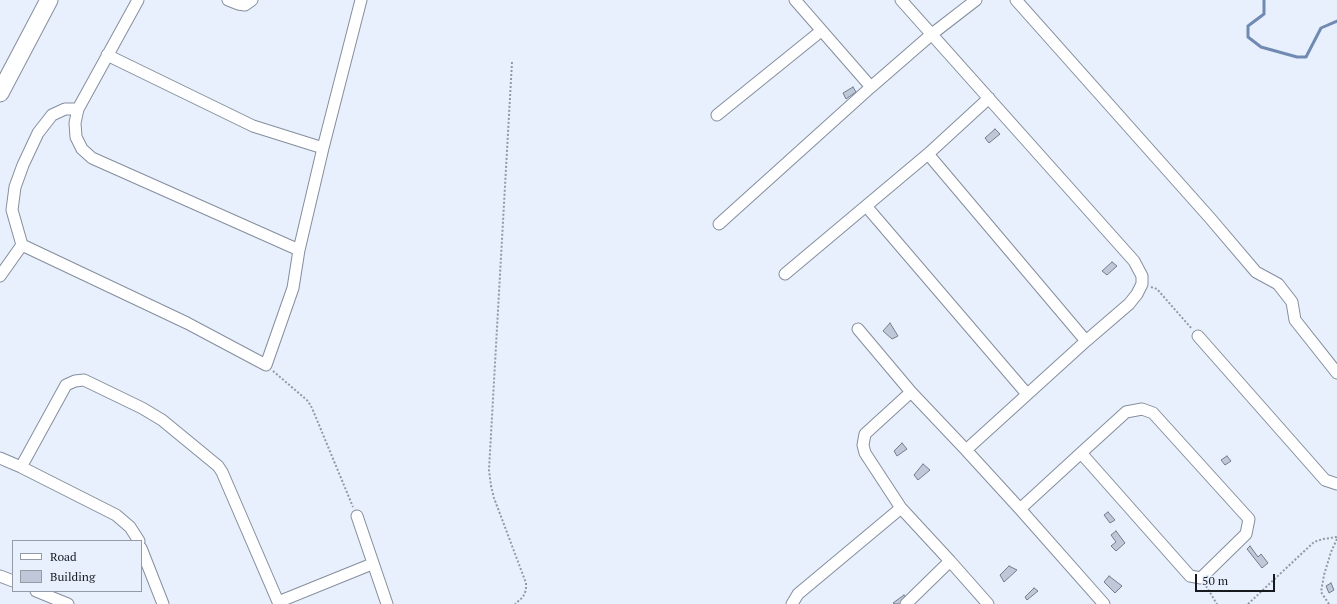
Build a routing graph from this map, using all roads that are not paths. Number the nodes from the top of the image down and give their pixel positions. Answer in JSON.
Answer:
{"nodes":[{"id":1,"x":49,"y":0,"type":"edge"},
{"id":2,"x":138,"y":0,"type":"edge"},
{"id":3,"x":228,"y":0,"type":"edge"},
{"id":4,"x":252,"y":0,"type":"edge"},
{"id":5,"x":361,"y":0,"type":"edge"},
{"id":6,"x":795,"y":0,"type":"edge"},
{"id":7,"x":902,"y":0,"type":"edge"},
{"id":8,"x":976,"y":0,"type":"edge"},
{"id":9,"x":1016,"y":0,"type":"edge"},
{"id":10,"x":821,"y":31,"type":"junction"},
{"id":11,"x":932,"y":34,"type":"junction"},
{"id":12,"x":107,"y":54,"type":"junction"},
{"id":13,"x":872,"y":87,"type":"junction"},
{"id":14,"x":0,"y":93,"type":"edge"},
{"id":15,"x":989,"y":98,"type":"junction"},
{"id":16,"x":78,"y":109,"type":"junction"},
{"id":17,"x":717,"y":115,"type":"dead end"},
{"id":18,"x":323,"y":148,"type":"junction"},
{"id":19,"x":928,"y":154,"type":"junction"},
{"id":20,"x":866,"y":206,"type":"junction"},
{"id":21,"x":719,"y":224,"type":"dead end"},
{"id":22,"x":22,"y":245,"type":"junction"},
{"id":23,"x":299,"y":250,"type":"junction"},
{"id":24,"x":785,"y":274,"type":"dead end"},
{"id":25,"x":0,"y":276,"type":"edge"},
{"id":26,"x":858,"y":328,"type":"dead end"},
{"id":27,"x":1198,"y":336,"type":"road end"},
{"id":28,"x":1086,"y":341,"type":"junction"},
{"id":29,"x":1337,"y":373,"type":"edge"},
{"id":30,"x":911,"y":392,"type":"junction"},
{"id":31,"x":1028,"y":394,"type":"junction"},
{"id":32,"x":966,"y":450,"type":"junction"},
{"id":33,"x":1081,"y":454,"type":"junction"},
{"id":34,"x":0,"y":458,"type":"edge"},
{"id":35,"x":21,"y":467,"type":"junction"},
{"id":36,"x":1337,"y":484,"type":"edge"},
{"id":37,"x":901,"y":508,"type":"junction"},
{"id":38,"x":1020,"y":509,"type":"junction"},
{"id":39,"x":357,"y":516,"type":"road end"},
{"id":40,"x":138,"y":540,"type":"edge"},
{"id":41,"x":142,"y":551,"type":"edge"},
{"id":42,"x":950,"y":561,"type":"junction"},
{"id":43,"x":372,"y":564,"type":"junction"},
{"id":44,"x":0,"y":576,"type":"edge"},
{"id":45,"x":12,"y":581,"type":"edge"},
{"id":46,"x":38,"y":592,"type":"edge"},
{"id":47,"x":279,"y":603,"type":"edge"},
{"id":48,"x":68,"y":604,"type":"edge"},
{"id":49,"x":163,"y":604,"type":"edge"},
{"id":50,"x":386,"y":604,"type":"edge"},
{"id":51,"x":792,"y":604,"type":"edge"},
{"id":52,"x":906,"y":604,"type":"edge"},
{"id":53,"x":988,"y":604,"type":"edge"},
{"id":54,"x":1104,"y":604,"type":"edge"}],
"edges":[{"from":1,"to":14,"type":"main road"},
{"from":2,"to":12,"type":"street"},
{"from":3,"to":4,"type":"street"},
{"from":5,"to":18,"type":"street"},
{"from":6,"to":10,"type":"street"},
{"from":7,"to":11,"type":"street"},
{"from":8,"to":11,"type":"street"},
{"from":9,"to":29,"type":"street"},
{"from":10,"to":13,"type":"street"},
{"from":10,"to":17,"type":"street"},
{"from":11,"to":13,"type":"street"},
{"from":11,"to":15,"type":"street"},
{"from":12,"to":16,"type":"street"},
{"from":12,"to":18,"type":"street"},
{"from":13,"to":21,"type":"street"},
{"from":15,"to":19,"type":"street"},
{"from":15,"to":28,"type":"street"},
{"from":16,"to":22,"type":"street"},
{"from":16,"to":23,"type":"street"},
{"from":18,"to":23,"type":"street"},
{"from":19,"to":20,"type":"street"},
{"from":19,"to":28,"type":"street"},
{"from":20,"to":24,"type":"street"},
{"from":20,"to":31,"type":"street"},
{"from":22,"to":23,"type":"street"},
{"from":22,"to":25,"type":"street"},
{"from":26,"to":30,"type":"street"},
{"from":27,"to":36,"type":"street"},
{"from":28,"to":31,"type":"street"},
{"from":30,"to":32,"type":"street"},
{"from":30,"to":37,"type":"street"},
{"from":31,"to":32,"type":"street"},
{"from":32,"to":38,"type":"street"},
{"from":33,"to":33,"type":"street"},
{"from":33,"to":38,"type":"street"},
{"from":34,"to":35,"type":"street"},
{"from":35,"to":40,"type":"street"},
{"from":35,"to":47,"type":"street"},
{"from":37,"to":42,"type":"street"},
{"from":37,"to":51,"type":"street"},
{"from":38,"to":54,"type":"street"},
{"from":39,"to":43,"type":"street"},
{"from":41,"to":49,"type":"street"},
{"from":42,"to":52,"type":"street"},
{"from":42,"to":53,"type":"street"},
{"from":43,"to":47,"type":"street"},
{"from":43,"to":50,"type":"street"},
{"from":44,"to":45,"type":"street"},
{"from":46,"to":48,"type":"street"}]}
